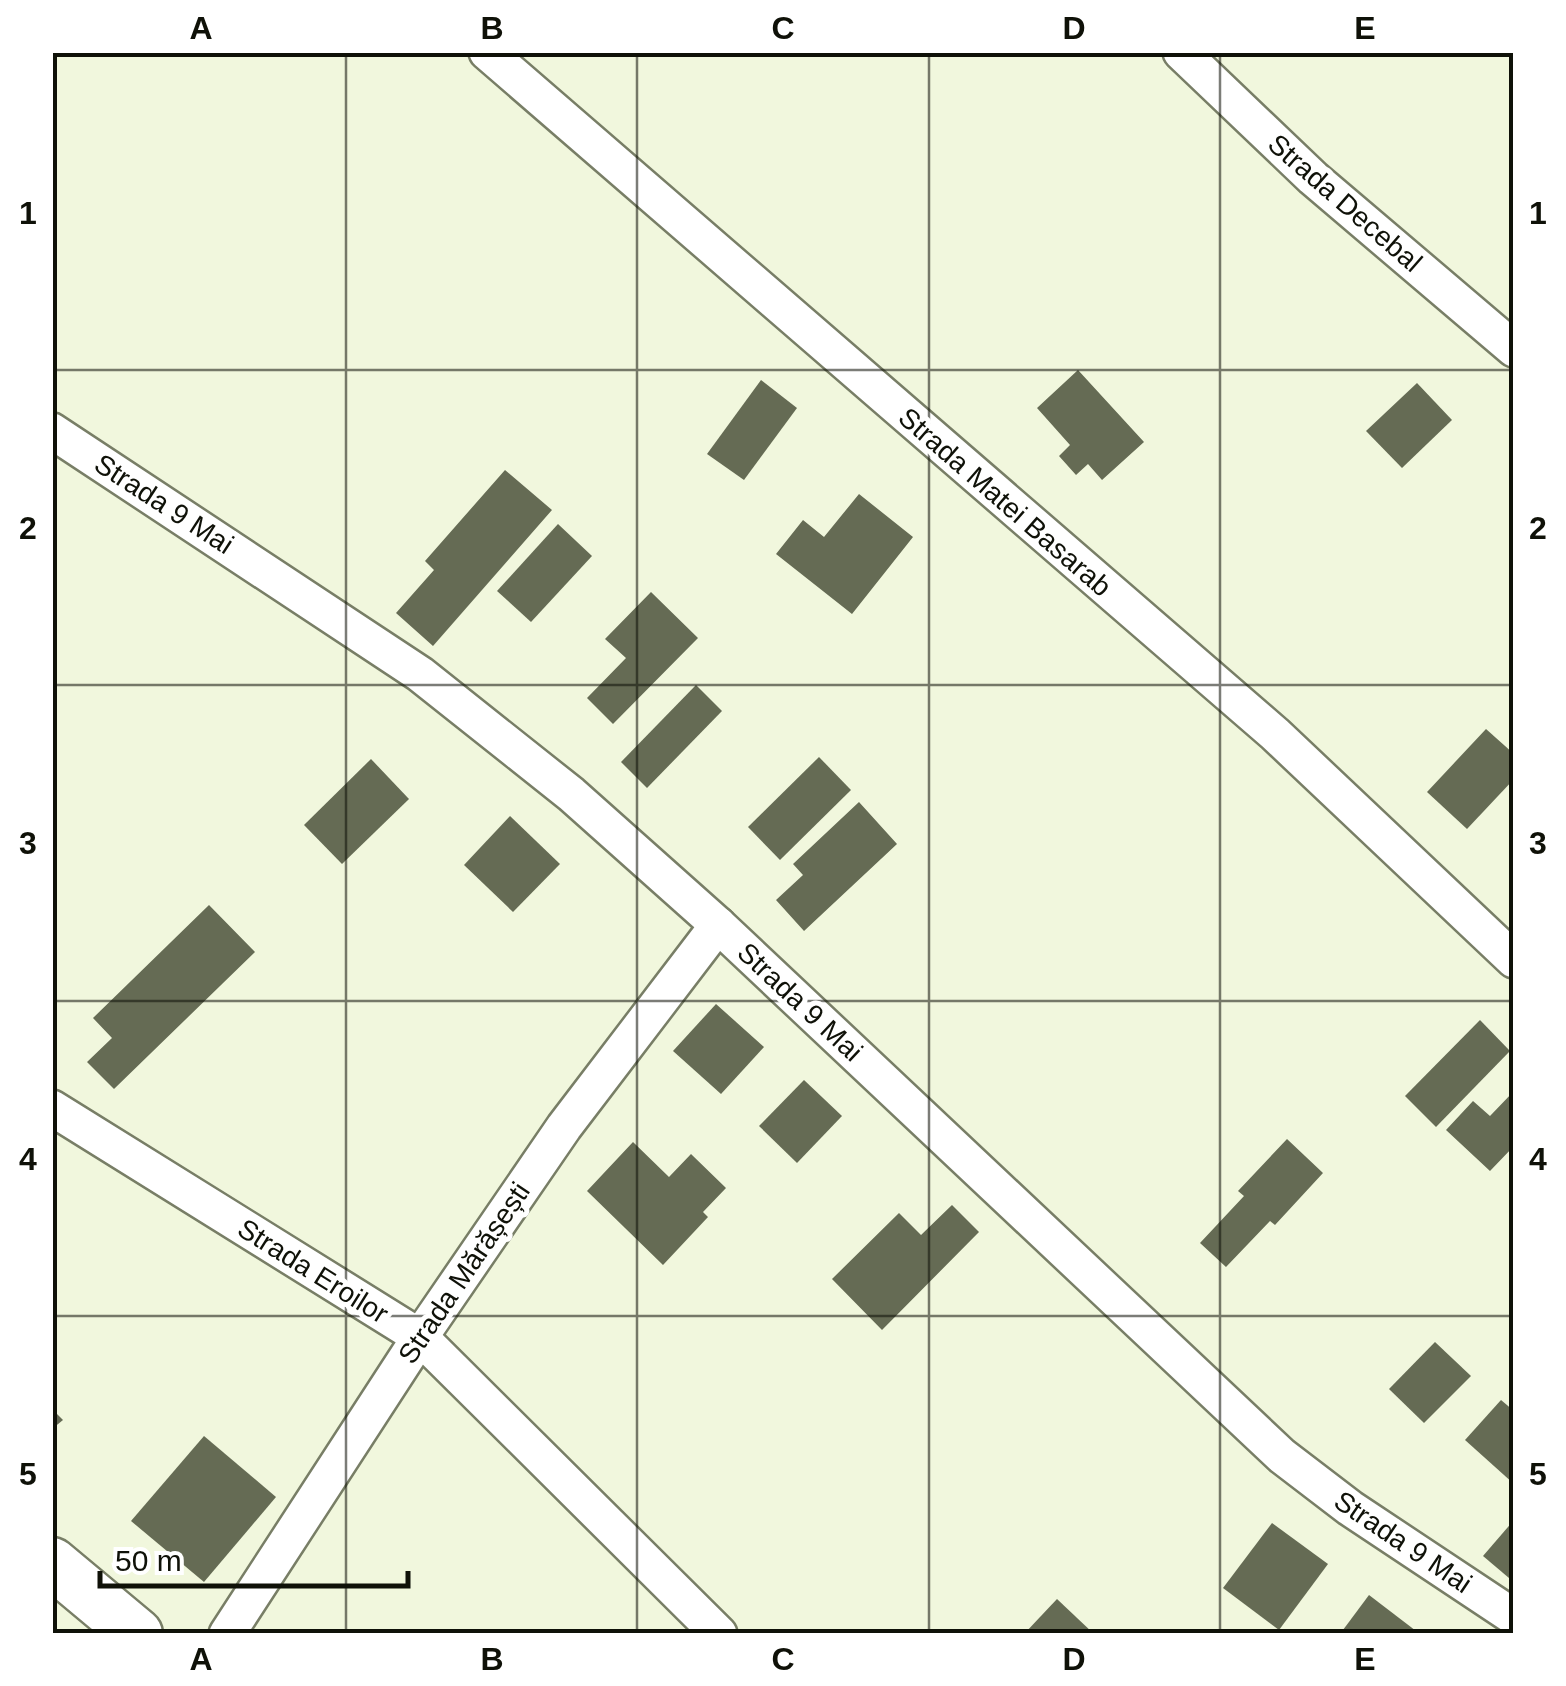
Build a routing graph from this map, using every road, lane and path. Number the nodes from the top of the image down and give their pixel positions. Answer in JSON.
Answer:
{"nodes":[{"id":1,"x":488,"y":52,"type":"edge"},
{"id":2,"x":1181,"y":52,"type":"edge"},
{"id":3,"x":1514,"y":350,"type":"edge"},
{"id":4,"x":52,"y":431,"type":"edge"},
{"id":5,"x":718,"y":925,"type":"junction"},
{"id":6,"x":1514,"y":960,"type":"edge"},
{"id":7,"x":52,"y":1108,"type":"edge"},
{"id":8,"x":420,"y":1337,"type":"junction"},
{"id":9,"x":52,"y":1563,"type":"edge"},
{"id":10,"x":1514,"y":1616,"type":"edge"},
{"id":11,"x":137,"y":1634,"type":"edge"},
{"id":12,"x":226,"y":1634,"type":"edge"},
{"id":13,"x":719,"y":1634,"type":"edge"}],
"edges":[{"from":1,"to":6,"type":"street","name":"Strada Matei Basarab"},
{"from":2,"to":3,"type":"street","name":"Strada Decebal"},
{"from":4,"to":5,"type":"street","name":"Strada 9 Mai"},
{"from":5,"to":8,"type":"street","name":"Strada Mărășești"},
{"from":5,"to":10,"type":"street","name":"Strada 9 Mai"},
{"from":7,"to":8,"type":"street","name":"Strada Eroilor"},
{"from":8,"to":12,"type":"street","name":"Strada Mărășești"},
{"from":8,"to":13,"type":"street","name":"Strada Eroilor"},
{"from":9,"to":11,"type":"main road"}]}
